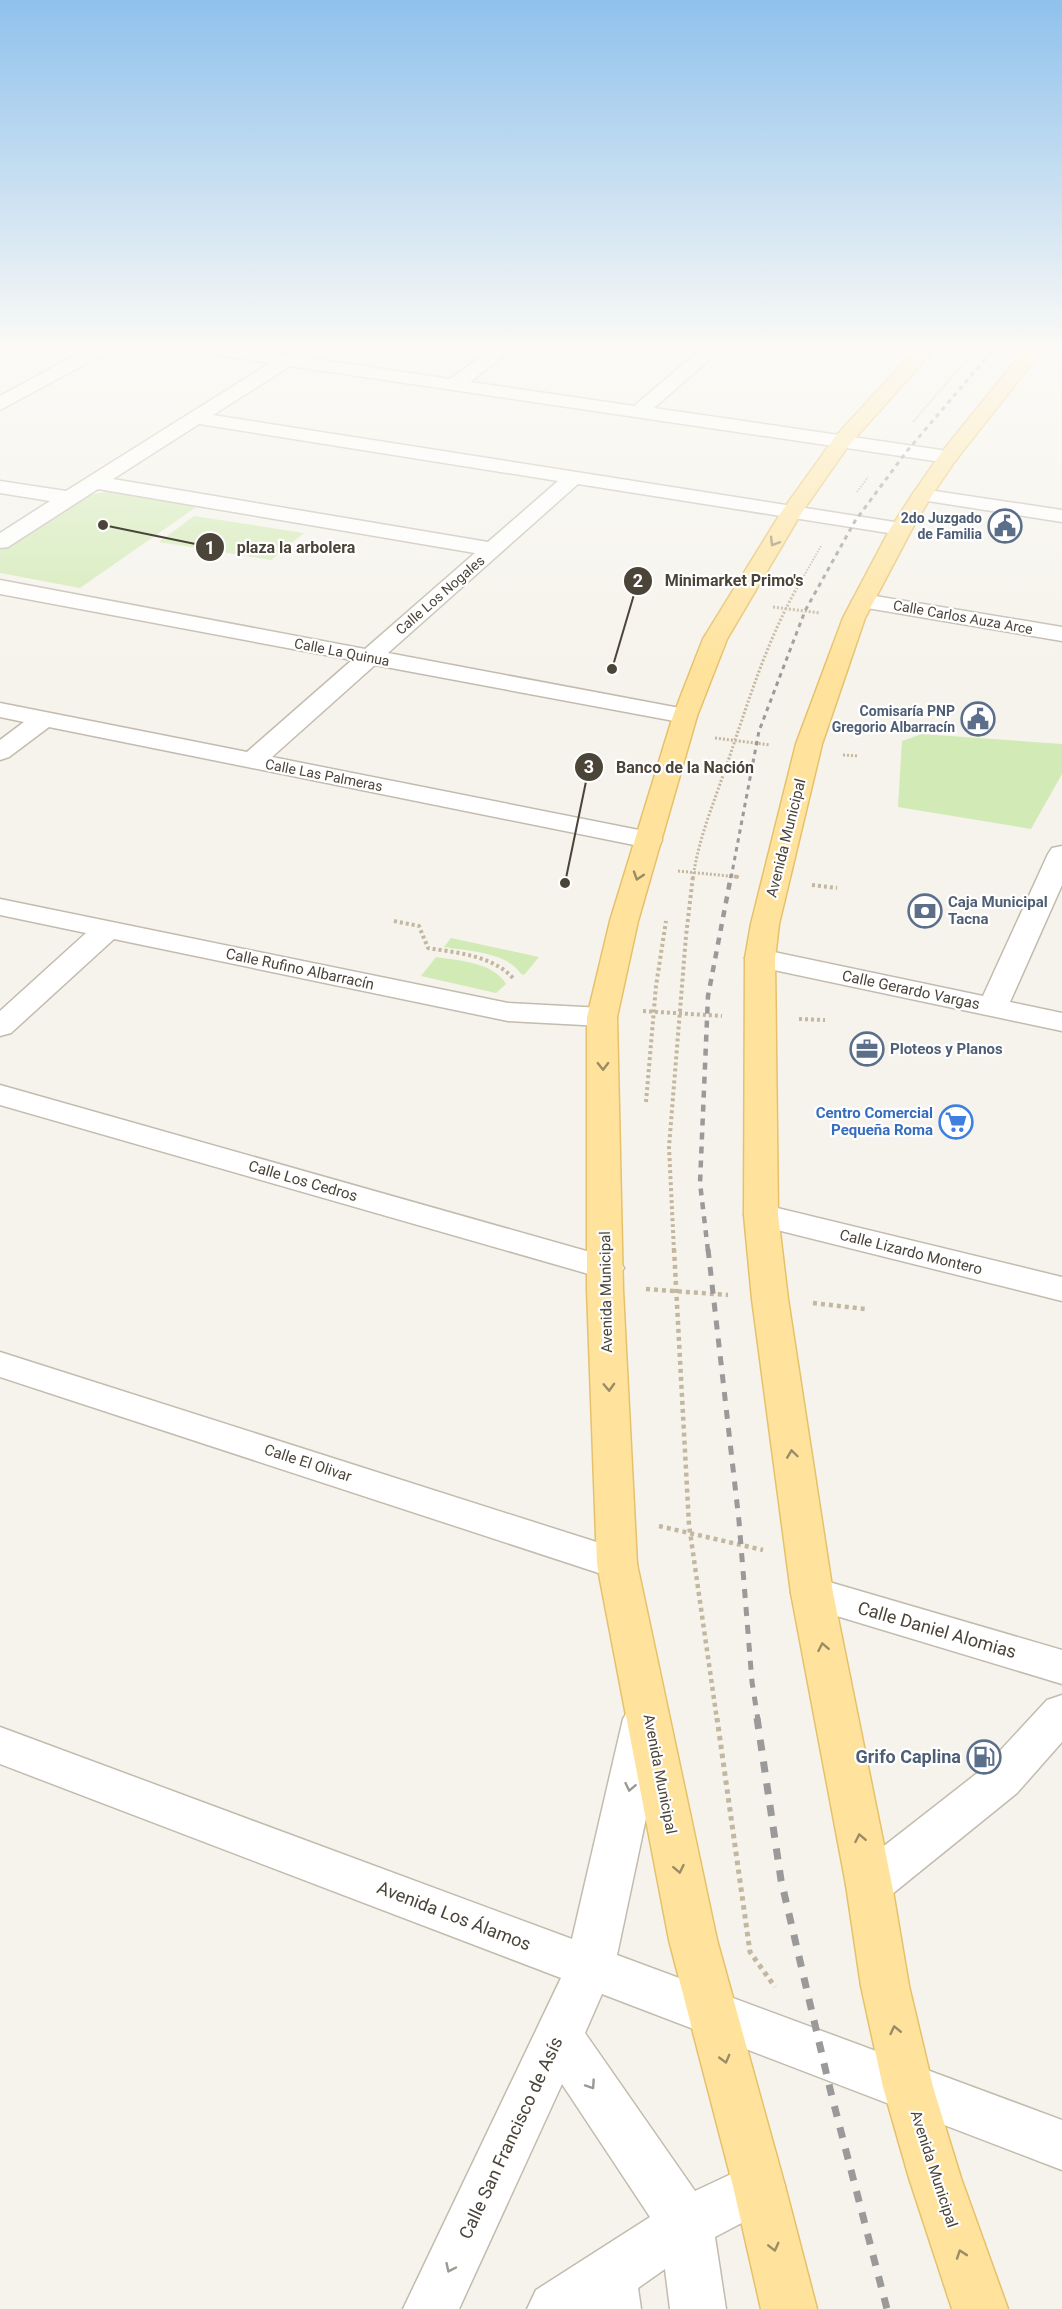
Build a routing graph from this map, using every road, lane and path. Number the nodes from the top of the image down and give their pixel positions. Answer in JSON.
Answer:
{"nodes":[{"id":1,"x":143,"y":452,"type":"edge"},
{"id":2,"x":412,"y":452,"type":"edge"},
{"id":3,"x":834,"y":452,"type":"edge"},
{"id":4,"x":913,"y":452,"type":"edge"},
{"id":5,"x":952,"y":452,"type":"edge"},
{"id":6,"x":948,"y":457,"type":"junction"},
{"id":7,"x":870,"y":474,"type":"dead end"},
{"id":8,"x":574,"y":477,"type":"junction"},
{"id":9,"x":95,"y":482,"type":"junction"},
{"id":10,"x":0,"y":487,"type":"edge"},
{"id":11,"x":922,"y":495,"type":"junction"},
{"id":12,"x":69,"y":498,"type":"junction"},
{"id":13,"x":851,"y":499,"type":"dead end"},
{"id":14,"x":792,"y":512,"type":"junction"},
{"id":15,"x":1062,"y":516,"type":"edge"},
{"id":16,"x":901,"y":529,"type":"junction"},
{"id":17,"x":826,"y":537,"type":"dead end"},
{"id":18,"x":0,"y":542,"type":"edge"},
{"id":19,"x":492,"y":549,"type":"junction"},
{"id":20,"x":0,"y":586,"type":"edge"},
{"id":21,"x":776,"y":599,"type":"dead end"},
{"id":22,"x":785,"y":608,"type":"junction"},
{"id":23,"x":859,"y":609,"type":"junction"},
{"id":24,"x":1062,"y":634,"type":"edge"},
{"id":25,"x":369,"y":657,"type":"junction"},
{"id":26,"x":0,"y":710,"type":"edge"},
{"id":27,"x":684,"y":716,"type":"junction"},
{"id":28,"x":44,"y":719,"type":"junction"},
{"id":29,"x":716,"y":731,"type":"dead end"},
{"id":30,"x":715,"y":738,"type":"junction"},
{"id":31,"x":734,"y":741,"type":"junction"},
{"id":32,"x":711,"y":748,"type":"dead end"},
{"id":33,"x":807,"y":750,"type":"junction"},
{"id":34,"x":0,"y":752,"type":"edge"},
{"id":35,"x":859,"y":756,"type":"dead end"},
{"id":36,"x":252,"y":761,"type":"junction"},
{"id":37,"x":649,"y":840,"type":"junction"},
{"id":38,"x":1062,"y":854,"type":"edge"},
{"id":39,"x":694,"y":872,"type":"junction"},
{"id":40,"x":672,"y":878,"type":"dead end"},
{"id":41,"x":776,"y":881,"type":"junction"},
{"id":42,"x":837,"y":888,"type":"dead end"},
{"id":43,"x":0,"y":907,"type":"edge"},
{"id":44,"x":668,"y":910,"type":"dead end"},
{"id":45,"x":394,"y":921,"type":"dead end"},
{"id":46,"x":108,"y":929,"type":"junction"},
{"id":47,"x":759,"y":958,"type":"junction"},
{"id":48,"x":515,"y":981,"type":"dead end"},
{"id":49,"x":993,"y":1007,"type":"junction"},
{"id":50,"x":603,"y":1012,"type":"junction"},
{"id":51,"x":653,"y":1012,"type":"junction"},
{"id":52,"x":680,"y":1013,"type":"junction"},
{"id":53,"x":760,"y":1017,"type":"junction"},
{"id":54,"x":825,"y":1020,"type":"dead end"},
{"id":55,"x":1062,"y":1022,"type":"edge"},
{"id":56,"x":0,"y":1027,"type":"edge"},
{"id":57,"x":0,"y":1095,"type":"edge"},
{"id":58,"x":645,"y":1111,"type":"dead end"},
{"id":59,"x":761,"y":1215,"type":"junction"},
{"id":60,"x":605,"y":1279,"type":"junction"},
{"id":61,"x":1062,"y":1289,"type":"edge"},
{"id":62,"x":677,"y":1291,"type":"junction"},
{"id":63,"x":770,"y":1299,"type":"junction"},
{"id":64,"x":865,"y":1309,"type":"dead end"},
{"id":65,"x":0,"y":1364,"type":"edge"},
{"id":66,"x":614,"y":1518,"type":"junction"},
{"id":67,"x":690,"y":1533,"type":"junction"},
{"id":68,"x":617,"y":1564,"type":"junction"},
{"id":69,"x":810,"y":1577,"type":"junction"},
{"id":70,"x":1062,"y":1667,"type":"edge"},
{"id":71,"x":647,"y":1709,"type":"junction"},
{"id":72,"x":1062,"y":1712,"type":"edge"},
{"id":73,"x":0,"y":1745,"type":"edge"},
{"id":74,"x":869,"y":1885,"type":"junction"},
{"id":75,"x":750,"y":1952,"type":"dead end"},
{"id":76,"x":590,"y":1968,"type":"junction"},
{"id":77,"x":712,"y":2013,"type":"junction"},
{"id":78,"x":558,"y":2036,"type":"junction"},
{"id":79,"x":908,"y":2087,"type":"junction"},
{"id":80,"x":1062,"y":2145,"type":"edge"},
{"id":81,"x":759,"y":2186,"type":"junction"},
{"id":82,"x":686,"y":2224,"type":"junction"},
{"id":83,"x":611,"y":2292,"type":"edge"},
{"id":84,"x":431,"y":2309,"type":"edge"},
{"id":85,"x":555,"y":2309,"type":"edge"},
{"id":86,"x":698,"y":2309,"type":"edge"},
{"id":87,"x":789,"y":2309,"type":"edge"},
{"id":88,"x":980,"y":2309,"type":"edge"}],
"edges":[{"from":1,"to":9,"type":"street"},
{"from":2,"to":8,"type":"street"},
{"from":3,"to":14,"type":"main road","name":"Avenida Municipal"},
{"from":4,"to":6,"type":"street"},
{"from":5,"to":6,"type":"main road","name":"Avenida Municipal"},
{"from":6,"to":11,"type":"main road","name":"Avenida Municipal"},
{"from":7,"to":13,"type":"path"},
{"from":8,"to":14,"type":"street"},
{"from":8,"to":19,"type":"street","name":"Calle Los Nogales"},
{"from":9,"to":12,"type":"street"},
{"from":9,"to":19,"type":"street"},
{"from":10,"to":12,"type":"street"},
{"from":11,"to":15,"type":"street"},
{"from":11,"to":16,"type":"main road","name":"Avenida Municipal"},
{"from":12,"to":18,"type":"street"},
{"from":14,"to":16,"type":"street"},
{"from":14,"to":27,"type":"main road","name":"Avenida Municipal","one_way":true},
{"from":16,"to":23,"type":"main road","name":"Avenida Municipal"},
{"from":17,"to":22,"type":"path"},
{"from":19,"to":25,"type":"street","name":"Calle Los Nogales"},
{"from":20,"to":25,"type":"street","name":"Calle La Quinua"},
{"from":21,"to":22,"type":"path"},
{"from":22,"to":23,"type":"path"},
{"from":22,"to":31,"type":"path"},
{"from":23,"to":24,"type":"street","name":"Calle Carlos Auza Arce"},
{"from":23,"to":33,"type":"main road","name":"Avenida Municipal"},
{"from":25,"to":27,"type":"street","name":"Calle La Quinua"},
{"from":25,"to":36,"type":"street","name":"Calle Los Nogales"},
{"from":26,"to":28,"type":"street","name":"Calle Las Palmeras"},
{"from":27,"to":37,"type":"main road","name":"Avenida Municipal"},
{"from":28,"to":34,"type":"street"},
{"from":28,"to":36,"type":"street","name":"Calle Las Palmeras"},
{"from":29,"to":30,"type":"path"},
{"from":30,"to":31,"type":"path"},
{"from":30,"to":32,"type":"path"},
{"from":31,"to":33,"type":"path"},
{"from":31,"to":39,"type":"path"},
{"from":33,"to":35,"type":"path"},
{"from":33,"to":41,"type":"main road","name":"Avenida Municipal"},
{"from":36,"to":37,"type":"street","name":"Calle Las Palmeras"},
{"from":37,"to":50,"type":"main road","name":"Avenida Municipal","one_way":true},
{"from":38,"to":49,"type":"street"},
{"from":39,"to":40,"type":"path"},
{"from":39,"to":41,"type":"path"},
{"from":39,"to":52,"type":"path"},
{"from":41,"to":42,"type":"path"},
{"from":41,"to":47,"type":"main road","name":"Avenida Municipal"},
{"from":43,"to":46,"type":"street","name":"Calle Rufino Albarracín"},
{"from":44,"to":51,"type":"path"},
{"from":45,"to":48,"type":"path"},
{"from":46,"to":50,"type":"street","name":"Calle Rufino Albarracín"},
{"from":46,"to":56,"type":"street"},
{"from":47,"to":49,"type":"street","name":"Calle Gerardo Vargas"},
{"from":47,"to":53,"type":"main road","name":"Avenida Municipal"},
{"from":49,"to":55,"type":"street","name":"Calle Gerardo Vargas"},
{"from":50,"to":51,"type":"path"},
{"from":50,"to":60,"type":"main road","name":"Avenida Municipal","one_way":true},
{"from":51,"to":52,"type":"path"},
{"from":51,"to":58,"type":"path"},
{"from":52,"to":53,"type":"path"},
{"from":52,"to":62,"type":"path"},
{"from":53,"to":54,"type":"path"},
{"from":53,"to":59,"type":"main road","name":"Avenida Municipal"},
{"from":57,"to":60,"type":"street","name":"Calle Los Cedros"},
{"from":59,"to":61,"type":"street","name":"Calle Lizardo Montero"},
{"from":59,"to":63,"type":"main road","name":"Avenida Municipal"},
{"from":60,"to":62,"type":"path"},
{"from":60,"to":66,"type":"main road","name":"Avenida Municipal","one_way":true},
{"from":62,"to":63,"type":"path"},
{"from":62,"to":67,"type":"path"},
{"from":63,"to":64,"type":"path"},
{"from":69,"to":63,"type":"main road","name":"Avenida Municipal","one_way":true},
{"from":65,"to":68,"type":"street","name":"Calle El Olivar"},
{"from":66,"to":67,"type":"path"},
{"from":66,"to":68,"type":"main road","name":"Avenida Municipal"},
{"from":67,"to":69,"type":"path"},
{"from":67,"to":75,"type":"path"},
{"from":68,"to":71,"type":"main road","name":"Avenida Municipal"},
{"from":69,"to":70,"type":"street","name":"Calle Daniel Alomias"},
{"from":74,"to":69,"type":"main road","name":"Avenida Municipal","one_way":true},
{"from":71,"to":76,"type":"street","name":"Calle San Francisco de Asís","one_way":true},
{"from":71,"to":77,"type":"main road","name":"Avenida Municipal","one_way":true},
{"from":72,"to":74,"type":"street"},
{"from":73,"to":76,"type":"street","name":"Avenida Los Álamos"},
{"from":79,"to":74,"type":"main road","name":"Avenida Municipal","one_way":true},
{"from":76,"to":77,"type":"street","name":"Avenida Los Álamos"},
{"from":76,"to":78,"type":"street","name":"Calle San Francisco de Asís"},
{"from":77,"to":79,"type":"street","name":"Avenida Los Álamos"},
{"from":77,"to":81,"type":"main road","name":"Avenida Municipal","one_way":true},
{"from":78,"to":82,"type":"street","one_way":true},
{"from":78,"to":84,"type":"street","name":"Calle San Francisco de Asís","one_way":true},
{"from":79,"to":80,"type":"street","name":"Avenida Los Álamos"},
{"from":88,"to":79,"type":"main road","name":"Avenida Municipal","one_way":true},
{"from":81,"to":82,"type":"street"},
{"from":81,"to":87,"type":"main road","name":"Avenida Municipal","one_way":true},
{"from":82,"to":83,"type":"street"},
{"from":82,"to":86,"type":"street"},
{"from":83,"to":85,"type":"street"}]}
